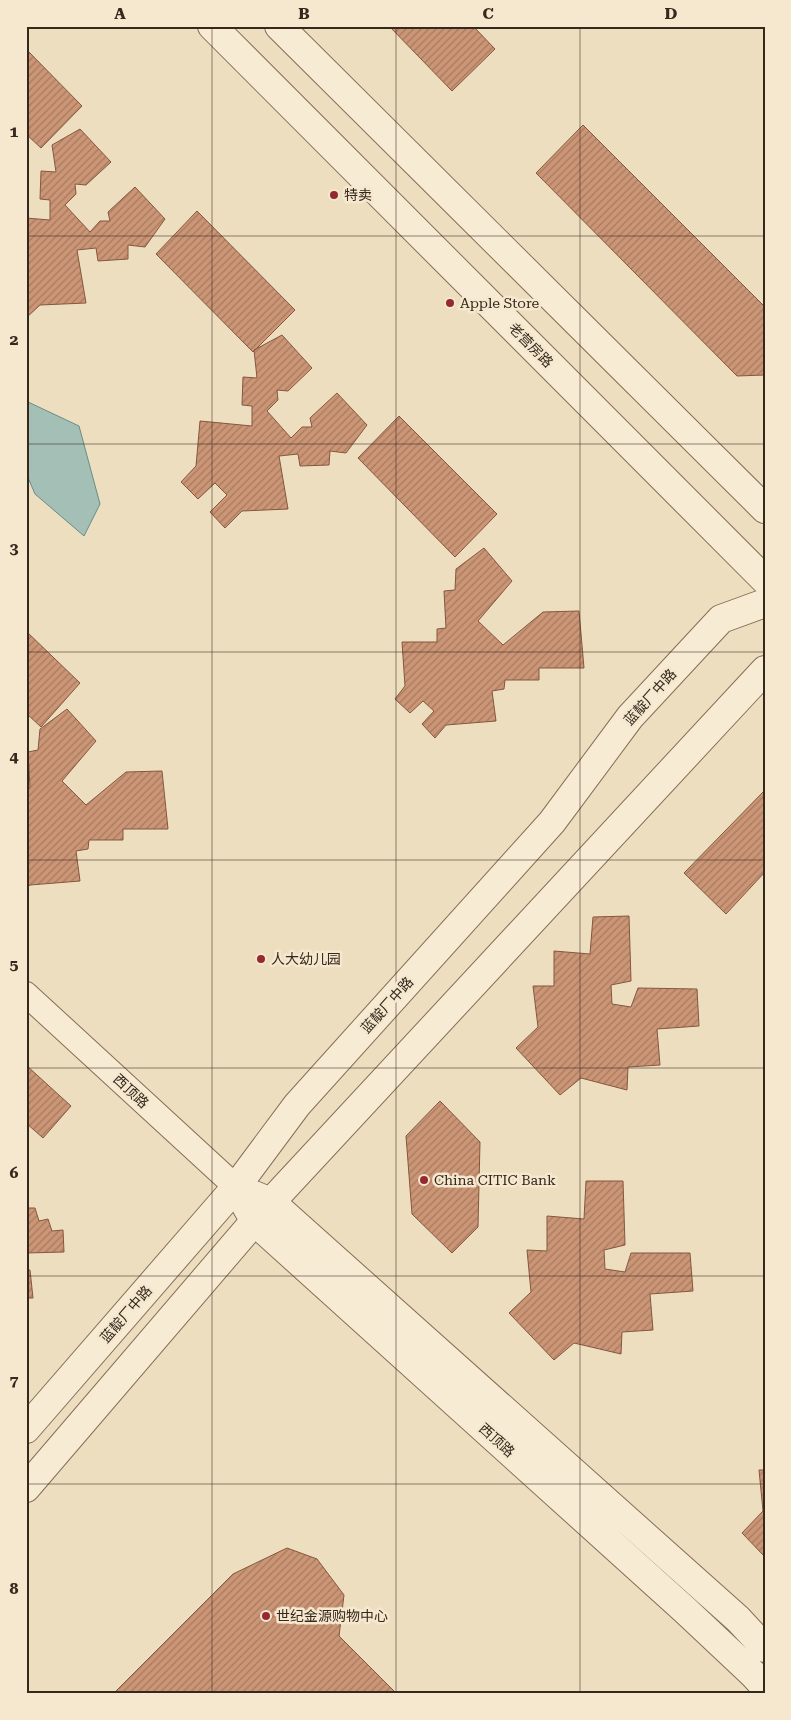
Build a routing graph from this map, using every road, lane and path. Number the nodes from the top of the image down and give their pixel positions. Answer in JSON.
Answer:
{"nodes":[{"id":1,"x":212,"y":26,"type":"edge"},
{"id":2,"x":279,"y":26,"type":"edge"},
{"id":3,"x":765,"y":510,"type":"edge"},
{"id":4,"x":765,"y":580,"type":"edge"},
{"id":5,"x":765,"y":603,"type":"edge"},
{"id":6,"x":765,"y":670,"type":"edge"},
{"id":7,"x":26,"y":994,"type":"edge"},
{"id":8,"x":236,"y":1187,"type":"junction"},
{"id":9,"x":263,"y":1212,"type":"junction"},
{"id":10,"x":26,"y":1429,"type":"edge"},
{"id":11,"x":26,"y":1488,"type":"edge"},
{"id":12,"x":765,"y":1648,"type":"edge"},
{"id":13,"x":765,"y":1687,"type":"edge"}],
"edges":[{"from":1,"to":4,"type":"street","name":"老营房路"},
{"from":2,"to":3,"type":"street"},
{"from":5,"to":8,"type":"street","name":"蓝靛厂中路"},
{"from":6,"to":9,"type":"street"},
{"from":7,"to":8,"type":"street","name":"西顶路"},
{"from":8,"to":9,"type":"street","name":"西顶路"},
{"from":8,"to":10,"type":"street","name":"蓝靛厂中路"},
{"from":9,"to":11,"type":"street"},
{"from":9,"to":12,"type":"street","name":"西顶路"},
{"from":9,"to":13,"type":"street","name":"西顶路"}]}
